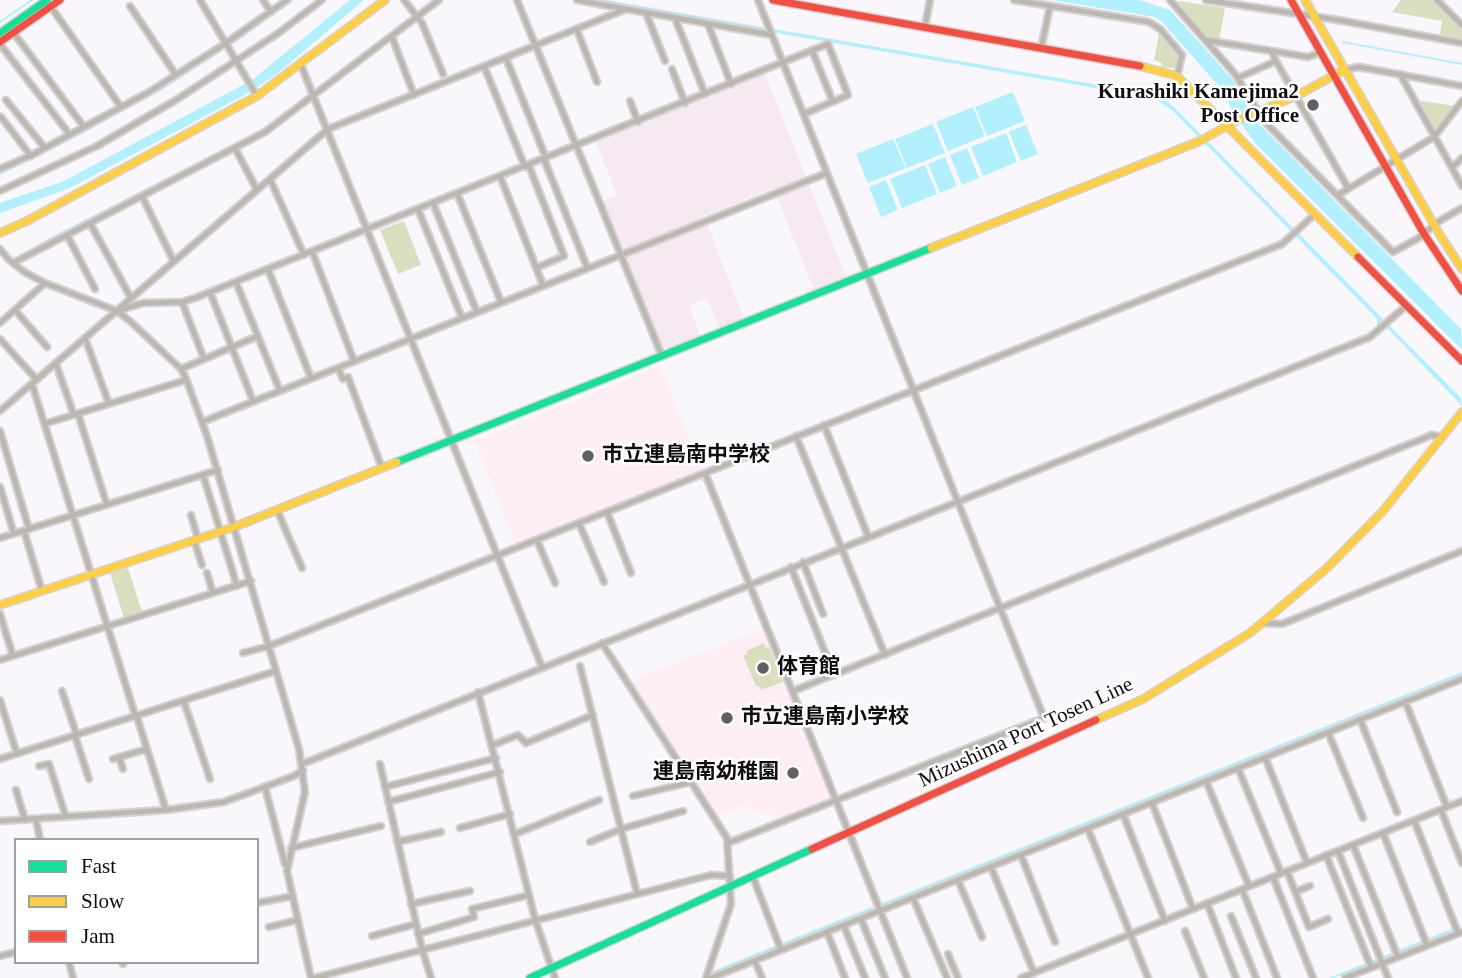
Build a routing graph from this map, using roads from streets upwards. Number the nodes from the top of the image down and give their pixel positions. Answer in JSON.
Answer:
{"nodes":[{"id":1,"x":60,"y":0,"type":"edge"},
{"id":2,"x":200,"y":0,"type":"edge"},
{"id":3,"x":263,"y":0,"type":"edge"},
{"id":4,"x":287,"y":0,"type":"edge"},
{"id":5,"x":321,"y":0,"type":"edge"},
{"id":6,"x":385,"y":0,"type":"edge"},
{"id":7,"x":404,"y":0,"type":"edge"},
{"id":8,"x":439,"y":0,"type":"edge"},
{"id":9,"x":517,"y":0,"type":"edge"},
{"id":10,"x":578,"y":0,"type":"edge"},
{"id":11,"x":758,"y":0,"type":"edge"},
{"id":12,"x":773,"y":0,"type":"edge"},
{"id":13,"x":930,"y":0,"type":"edge"},
{"id":14,"x":1014,"y":0,"type":"edge"},
{"id":15,"x":1170,"y":0,"type":"edge"},
{"id":16,"x":1206,"y":0,"type":"edge"},
{"id":17,"x":1291,"y":0,"type":"edge"},
{"id":18,"x":1305,"y":0,"type":"edge"},
{"id":19,"x":1437,"y":0,"type":"edge"},
{"id":20,"x":48,"y":2,"type":"edge"},
{"id":21,"x":800,"y":2,"type":"edge"},
{"id":22,"x":130,"y":6,"type":"dead end"},
{"id":23,"x":1050,"y":6,"type":"junction"},
{"id":24,"x":626,"y":9,"type":"junction"},
{"id":25,"x":271,"y":12,"type":"junction"},
{"id":26,"x":646,"y":13,"type":"junction"},
{"id":27,"x":1299,"y":15,"type":"junction"},
{"id":28,"x":416,"y":16,"type":"junction"},
{"id":29,"x":1315,"y":17,"type":"junction"},
{"id":30,"x":676,"y":18,"type":"junction"},
{"id":31,"x":708,"y":24,"type":"junction"},
{"id":32,"x":1462,"y":25,"type":"edge"},
{"id":33,"x":925,"y":27,"type":"junction"},
{"id":34,"x":11,"y":29,"type":"junction"},
{"id":35,"x":576,"y":30,"type":"junction"},
{"id":36,"x":770,"y":32,"type":"junction"},
{"id":37,"x":0,"y":33,"type":"edge"},
{"id":38,"x":392,"y":37,"type":"junction"},
{"id":39,"x":1205,"y":40,"type":"junction"},
{"id":40,"x":0,"y":43,"type":"edge"},
{"id":41,"x":1462,"y":43,"type":"edge"},
{"id":42,"x":227,"y":45,"type":"junction"},
{"id":43,"x":535,"y":46,"type":"junction"},
{"id":44,"x":1041,"y":48,"type":"junction"},
{"id":45,"x":812,"y":50,"type":"junction"},
{"id":46,"x":1272,"y":52,"type":"junction"},
{"id":47,"x":1321,"y":52,"type":"junction"},
{"id":48,"x":506,"y":58,"type":"junction"},
{"id":49,"x":236,"y":60,"type":"junction"},
{"id":50,"x":665,"y":61,"type":"dead end"},
{"id":51,"x":1276,"y":61,"type":"junction"},
{"id":52,"x":783,"y":63,"type":"junction"},
{"id":53,"x":301,"y":65,"type":"junction"},
{"id":54,"x":484,"y":66,"type":"junction"},
{"id":55,"x":672,"y":69,"type":"dead end"},
{"id":56,"x":1344,"y":70,"type":"junction"},
{"id":57,"x":443,"y":74,"type":"dead end"},
{"id":58,"x":1399,"y":74,"type":"junction"},
{"id":59,"x":176,"y":75,"type":"junction"},
{"id":60,"x":1334,"y":75,"type":"junction"},
{"id":61,"x":1177,"y":76,"type":"junction"},
{"id":62,"x":1238,"y":78,"type":"junction"},
{"id":63,"x":597,"y":82,"type":"dead end"},
{"id":64,"x":731,"y":84,"type":"junction"},
{"id":65,"x":1462,"y":86,"type":"edge"},
{"id":66,"x":256,"y":94,"type":"junction"},
{"id":67,"x":312,"y":94,"type":"junction"},
{"id":68,"x":705,"y":94,"type":"junction"},
{"id":69,"x":414,"y":95,"type":"junction"},
{"id":70,"x":1296,"y":96,"type":"junction"},
{"id":71,"x":6,"y":100,"type":"dead end"},
{"id":72,"x":630,"y":101,"type":"dead end"},
{"id":73,"x":1462,"y":101,"type":"edge"},
{"id":74,"x":833,"y":102,"type":"junction"},
{"id":75,"x":685,"y":103,"type":"junction"},
{"id":76,"x":121,"y":107,"type":"junction"},
{"id":77,"x":1256,"y":113,"type":"junction"},
{"id":78,"x":804,"y":114,"type":"junction"},
{"id":79,"x":1,"y":117,"type":"edge"},
{"id":80,"x":638,"y":122,"type":"junction"},
{"id":81,"x":1232,"y":123,"type":"junction"},
{"id":82,"x":84,"y":127,"type":"junction"},
{"id":83,"x":328,"y":129,"type":"junction"},
{"id":84,"x":70,"y":135,"type":"junction"},
{"id":85,"x":1434,"y":137,"type":"junction"},
{"id":86,"x":575,"y":146,"type":"junction"},
{"id":87,"x":45,"y":148,"type":"junction"},
{"id":88,"x":235,"y":148,"type":"junction"},
{"id":89,"x":31,"y":156,"type":"junction"},
{"id":90,"x":1462,"y":158,"type":"edge"},
{"id":91,"x":545,"y":159,"type":"junction"},
{"id":92,"x":1396,"y":159,"type":"junction"},
{"id":93,"x":527,"y":166,"type":"junction"},
{"id":94,"x":1386,"y":166,"type":"junction"},
{"id":95,"x":1452,"y":168,"type":"junction"},
{"id":96,"x":0,"y":169,"type":"edge"},
{"id":97,"x":827,"y":173,"type":"junction"},
{"id":98,"x":500,"y":176,"type":"junction"},
{"id":99,"x":270,"y":179,"type":"junction"},
{"id":100,"x":1462,"y":186,"type":"edge"},
{"id":101,"x":1348,"y":188,"type":"junction"},
{"id":102,"x":257,"y":190,"type":"junction"},
{"id":103,"x":0,"y":191,"type":"edge"},
{"id":104,"x":457,"y":193,"type":"junction"},
{"id":105,"x":1338,"y":195,"type":"junction"},
{"id":106,"x":142,"y":196,"type":"junction"},
{"id":107,"x":433,"y":203,"type":"junction"},
{"id":108,"x":1462,"y":208,"type":"edge"},
{"id":109,"x":418,"y":209,"type":"junction"},
{"id":110,"x":1315,"y":214,"type":"junction"},
{"id":111,"x":90,"y":223,"type":"junction"},
{"id":112,"x":1434,"y":225,"type":"junction"},
{"id":113,"x":367,"y":229,"type":"junction"},
{"id":114,"x":0,"y":233,"type":"edge"},
{"id":115,"x":1424,"y":234,"type":"junction"},
{"id":116,"x":67,"y":235,"type":"junction"},
{"id":117,"x":0,"y":249,"type":"edge"},
{"id":118,"x":312,"y":251,"type":"junction"},
{"id":119,"x":304,"y":255,"type":"junction"},
{"id":120,"x":620,"y":256,"type":"junction"},
{"id":121,"x":174,"y":262,"type":"junction"},
{"id":122,"x":13,"y":263,"type":"junction"},
{"id":123,"x":587,"y":267,"type":"junction"},
{"id":124,"x":536,"y":268,"type":"junction"},
{"id":125,"x":268,"y":269,"type":"junction"},
{"id":126,"x":1462,"y":269,"type":"edge"},
{"id":127,"x":866,"y":274,"type":"junction"},
{"id":128,"x":236,"y":282,"type":"junction"},
{"id":129,"x":45,"y":283,"type":"junction"},
{"id":130,"x":543,"y":285,"type":"junction"},
{"id":131,"x":94,"y":289,"type":"dead end"},
{"id":132,"x":1462,"y":290,"type":"edge"},
{"id":133,"x":210,"y":292,"type":"junction"},
{"id":134,"x":131,"y":299,"type":"junction"},
{"id":135,"x":182,"y":302,"type":"junction"},
{"id":136,"x":501,"y":302,"type":"junction"},
{"id":137,"x":1407,"y":305,"type":"junction"},
{"id":138,"x":15,"y":310,"type":"junction"},
{"id":139,"x":117,"y":311,"type":"junction"},
{"id":140,"x":477,"y":312,"type":"junction"},
{"id":141,"x":461,"y":318,"type":"junction"},
{"id":142,"x":0,"y":323,"type":"edge"},
{"id":143,"x":258,"y":336,"type":"junction"},
{"id":144,"x":85,"y":338,"type":"junction"},
{"id":145,"x":411,"y":338,"type":"junction"},
{"id":146,"x":0,"y":339,"type":"edge"},
{"id":147,"x":47,"y":347,"type":"dead end"},
{"id":148,"x":232,"y":347,"type":"junction"},
{"id":149,"x":662,"y":356,"type":"junction"},
{"id":150,"x":204,"y":359,"type":"junction"},
{"id":151,"x":354,"y":361,"type":"junction"},
{"id":152,"x":1462,"y":361,"type":"edge"},
{"id":153,"x":56,"y":364,"type":"junction"},
{"id":154,"x":338,"y":368,"type":"junction"},
{"id":155,"x":181,"y":369,"type":"junction"},
{"id":156,"x":311,"y":378,"type":"junction"},
{"id":157,"x":186,"y":380,"type":"junction"},
{"id":158,"x":34,"y":382,"type":"junction"},
{"id":159,"x":914,"y":390,"type":"junction"},
{"id":160,"x":280,"y":391,"type":"junction"},
{"id":161,"x":253,"y":401,"type":"junction"},
{"id":162,"x":109,"y":404,"type":"junction"},
{"id":163,"x":0,"y":411,"type":"edge"},
{"id":164,"x":1462,"y":412,"type":"edge"},
{"id":165,"x":76,"y":414,"type":"junction"},
{"id":166,"x":202,"y":422,"type":"junction"},
{"id":167,"x":44,"y":424,"type":"junction"},
{"id":168,"x":824,"y":425,"type":"junction"},
{"id":169,"x":0,"y":431,"type":"edge"},
{"id":170,"x":796,"y":436,"type":"junction"},
{"id":171,"x":1442,"y":438,"type":"junction"},
{"id":172,"x":452,"y":440,"type":"junction"},
{"id":173,"x":382,"y":468,"type":"junction"},
{"id":174,"x":218,"y":470,"type":"junction"},
{"id":175,"x":705,"y":473,"type":"junction"},
{"id":176,"x":203,"y":475,"type":"junction"},
{"id":177,"x":0,"y":487,"type":"edge"},
{"id":178,"x":957,"y":500,"type":"junction"},
{"id":179,"x":107,"y":505,"type":"junction"},
{"id":180,"x":277,"y":510,"type":"junction"},
{"id":181,"x":607,"y":512,"type":"junction"},
{"id":182,"x":191,"y":514,"type":"dead end"},
{"id":183,"x":9,"y":515,"type":"junction"},
{"id":184,"x":72,"y":516,"type":"junction"},
{"id":185,"x":0,"y":518,"type":"edge"},
{"id":186,"x":579,"y":523,"type":"junction"},
{"id":187,"x":234,"y":527,"type":"junction"},
{"id":188,"x":27,"y":530,"type":"junction"},
{"id":189,"x":221,"y":531,"type":"junction"},
{"id":190,"x":14,"y":534,"type":"junction"},
{"id":191,"x":868,"y":536,"type":"junction"},
{"id":192,"x":0,"y":538,"type":"edge"},
{"id":193,"x":196,"y":539,"type":"junction"},
{"id":194,"x":537,"y":540,"type":"junction"},
{"id":195,"x":840,"y":548,"type":"junction"},
{"id":196,"x":1462,"y":551,"type":"edge"},
{"id":197,"x":498,"y":555,"type":"junction"},
{"id":198,"x":803,"y":562,"type":"junction"},
{"id":199,"x":202,"y":565,"type":"dead end"},
{"id":200,"x":792,"y":567,"type":"junction"},
{"id":201,"x":302,"y":568,"type":"dead end"},
{"id":202,"x":207,"y":573,"type":"dead end"},
{"id":203,"x":631,"y":573,"type":"dead end"},
{"id":204,"x":90,"y":575,"type":"junction"},
{"id":205,"x":251,"y":581,"type":"junction"},
{"id":206,"x":604,"y":582,"type":"dead end"},
{"id":207,"x":555,"y":583,"type":"dead end"},
{"id":208,"x":750,"y":584,"type":"junction"},
{"id":209,"x":237,"y":586,"type":"junction"},
{"id":210,"x":42,"y":591,"type":"junction"},
{"id":211,"x":213,"y":593,"type":"junction"},
{"id":212,"x":0,"y":605,"type":"edge"},
{"id":213,"x":1000,"y":608,"type":"junction"},
{"id":214,"x":0,"y":614,"type":"edge"},
{"id":215,"x":823,"y":614,"type":"dead end"},
{"id":216,"x":1263,"y":624,"type":"junction"},
{"id":217,"x":108,"y":626,"type":"junction"},
{"id":218,"x":601,"y":643,"type":"junction"},
{"id":219,"x":269,"y":646,"type":"junction"},
{"id":220,"x":243,"y":653,"type":"dead end"},
{"id":221,"x":885,"y":655,"type":"junction"},
{"id":222,"x":13,"y":656,"type":"junction"},
{"id":223,"x":0,"y":660,"type":"edge"},
{"id":224,"x":580,"y":666,"type":"dead end"},
{"id":225,"x":542,"y":667,"type":"junction"},
{"id":226,"x":276,"y":671,"type":"junction"},
{"id":227,"x":834,"y":675,"type":"junction"},
{"id":228,"x":1462,"y":679,"type":"edge"},
{"id":229,"x":62,"y":691,"type":"dead end"},
{"id":230,"x":793,"y":691,"type":"junction"},
{"id":231,"x":478,"y":692,"type":"junction"},
{"id":232,"x":0,"y":700,"type":"edge"},
{"id":233,"x":1405,"y":701,"type":"junction"},
{"id":234,"x":184,"y":702,"type":"junction"},
{"id":235,"x":593,"y":715,"type":"junction"},
{"id":236,"x":136,"y":717,"type":"junction"},
{"id":237,"x":1360,"y":719,"type":"junction"},
{"id":238,"x":1328,"y":732,"type":"junction"},
{"id":239,"x":76,"y":736,"type":"junction"},
{"id":240,"x":492,"y":746,"type":"junction"},
{"id":241,"x":147,"y":749,"type":"junction"},
{"id":242,"x":17,"y":754,"type":"junction"},
{"id":243,"x":1265,"y":757,"type":"junction"},
{"id":244,"x":496,"y":758,"type":"junction"},
{"id":245,"x":0,"y":759,"type":"edge"},
{"id":246,"x":380,"y":764,"type":"dead end"},
{"id":247,"x":39,"y":766,"type":"dead end"},
{"id":248,"x":302,"y":767,"type":"junction"},
{"id":249,"x":1238,"y":768,"type":"junction"},
{"id":250,"x":123,"y":769,"type":"dead end"},
{"id":251,"x":500,"y":772,"type":"junction"},
{"id":252,"x":89,"y":779,"type":"dead end"},
{"id":253,"x":210,"y":779,"type":"dead end"},
{"id":254,"x":1206,"y":781,"type":"junction"},
{"id":255,"x":691,"y":782,"type":"junction"},
{"id":256,"x":265,"y":787,"type":"junction"},
{"id":257,"x":385,"y":787,"type":"junction"},
{"id":258,"x":16,"y":790,"type":"dead end"},
{"id":259,"x":633,"y":796,"type":"dead end"},
{"id":260,"x":599,"y":800,"type":"dead end"},
{"id":261,"x":836,"y":801,"type":"junction"},
{"id":262,"x":388,"y":802,"type":"junction"},
{"id":263,"x":1462,"y":802,"type":"edge"},
{"id":264,"x":1152,"y":803,"type":"junction"},
{"id":265,"x":1444,"y":808,"type":"junction"},
{"id":266,"x":166,"y":810,"type":"junction"},
{"id":267,"x":684,"y":811,"type":"dead end"},
{"id":268,"x":1397,"y":812,"type":"dead end"},
{"id":269,"x":510,"y":814,"type":"junction"},
{"id":270,"x":1123,"y":814,"type":"junction"},
{"id":271,"x":66,"y":817,"type":"junction"},
{"id":272,"x":1363,"y":818,"type":"dead end"},
{"id":273,"x":36,"y":819,"type":"junction"},
{"id":274,"x":25,"y":820,"type":"junction"},
{"id":275,"x":1414,"y":820,"type":"junction"},
{"id":276,"x":0,"y":821,"type":"edge"},
{"id":277,"x":381,"y":826,"type":"dead end"},
{"id":278,"x":460,"y":828,"type":"dead end"},
{"id":279,"x":1088,"y":828,"type":"junction"},
{"id":280,"x":621,"y":829,"type":"junction"},
{"id":281,"x":441,"y":832,"type":"dead end"},
{"id":282,"x":849,"y":832,"type":"junction"},
{"id":283,"x":1383,"y":833,"type":"junction"},
{"id":284,"x":515,"y":834,"type":"junction"},
{"id":285,"x":40,"y":838,"type":"edge"},
{"id":286,"x":397,"y":842,"type":"junction"},
{"id":287,"x":590,"y":842,"type":"dead end"},
{"id":288,"x":728,"y":843,"type":"junction"},
{"id":289,"x":1353,"y":845,"type":"junction"},
{"id":290,"x":291,"y":848,"type":"junction"},
{"id":291,"x":1338,"y":850,"type":"junction"},
{"id":292,"x":1021,"y":855,"type":"junction"},
{"id":293,"x":1326,"y":855,"type":"junction"},
{"id":294,"x":1307,"y":863,"type":"junction"},
{"id":295,"x":1462,"y":863,"type":"edge"},
{"id":296,"x":991,"y":867,"type":"junction"},
{"id":297,"x":287,"y":871,"type":"junction"},
{"id":298,"x":1284,"y":872,"type":"junction"},
{"id":299,"x":730,"y":876,"type":"junction"},
{"id":300,"x":753,"y":877,"type":"junction"},
{"id":301,"x":1273,"y":877,"type":"junction"},
{"id":302,"x":958,"y":880,"type":"junction"},
{"id":303,"x":731,"y":886,"type":"junction"},
{"id":304,"x":1249,"y":886,"type":"junction"},
{"id":305,"x":1310,"y":886,"type":"dead end"},
{"id":306,"x":1242,"y":889,"type":"junction"},
{"id":307,"x":470,"y":891,"type":"dead end"},
{"id":308,"x":1295,"y":892,"type":"junction"},
{"id":309,"x":637,"y":893,"type":"junction"},
{"id":310,"x":529,"y":895,"type":"junction"},
{"id":311,"x":293,"y":896,"type":"junction"},
{"id":312,"x":913,"y":898,"type":"junction"},
{"id":313,"x":259,"y":903,"type":"edge"},
{"id":314,"x":411,"y":904,"type":"junction"},
{"id":315,"x":1207,"y":904,"type":"junction"},
{"id":316,"x":879,"y":908,"type":"junction"},
{"id":317,"x":1194,"y":909,"type":"junction"},
{"id":318,"x":1231,"y":916,"type":"dead end"},
{"id":319,"x":535,"y":919,"type":"junction"},
{"id":320,"x":861,"y":919,"type":"junction"},
{"id":321,"x":1328,"y":919,"type":"dead end"},
{"id":322,"x":298,"y":920,"type":"junction"},
{"id":323,"x":1165,"y":921,"type":"junction"},
{"id":324,"x":416,"y":924,"type":"junction"},
{"id":325,"x":844,"y":926,"type":"junction"},
{"id":326,"x":269,"y":927,"type":"dead end"},
{"id":327,"x":1458,"y":930,"type":"edge"},
{"id":328,"x":1185,"y":931,"type":"dead end"},
{"id":329,"x":827,"y":932,"type":"junction"},
{"id":330,"x":418,"y":934,"type":"junction"},
{"id":331,"x":1131,"y":934,"type":"junction"},
{"id":332,"x":372,"y":936,"type":"dead end"},
{"id":333,"x":982,"y":937,"type":"dead end"},
{"id":334,"x":1055,"y":942,"type":"dead end"},
{"id":335,"x":1426,"y":942,"type":"junction"},
{"id":336,"x":780,"y":947,"type":"junction"},
{"id":337,"x":422,"y":949,"type":"junction"},
{"id":338,"x":948,"y":954,"type":"dead end"},
{"id":339,"x":1396,"y":954,"type":"junction"},
{"id":340,"x":1381,"y":960,"type":"junction"},
{"id":341,"x":755,"y":961,"type":"junction"},
{"id":342,"x":1370,"y":965,"type":"junction"},
{"id":343,"x":551,"y":968,"type":"junction"},
{"id":344,"x":729,"y":971,"type":"junction"},
{"id":345,"x":1034,"y":973,"type":"junction"},
{"id":346,"x":1352,"y":977,"type":"edge"},
{"id":347,"x":312,"y":978,"type":"edge"},
{"id":348,"x":431,"y":978,"type":"edge"},
{"id":349,"x":530,"y":978,"type":"edge"},
{"id":350,"x":555,"y":978,"type":"edge"},
{"id":351,"x":709,"y":978,"type":"edge"},
{"id":352,"x":732,"y":978,"type":"edge"},
{"id":353,"x":762,"y":978,"type":"edge"},
{"id":354,"x":845,"y":978,"type":"edge"},
{"id":355,"x":864,"y":978,"type":"edge"},
{"id":356,"x":884,"y":978,"type":"edge"},
{"id":357,"x":907,"y":978,"type":"edge"},
{"id":358,"x":947,"y":978,"type":"edge"},
{"id":359,"x":958,"y":978,"type":"edge"},
{"id":360,"x":1021,"y":978,"type":"edge"},
{"id":361,"x":1148,"y":978,"type":"edge"},
{"id":362,"x":1204,"y":978,"type":"edge"},
{"id":363,"x":1236,"y":978,"type":"edge"},
{"id":364,"x":1256,"y":978,"type":"edge"},
{"id":365,"x":1278,"y":978,"type":"edge"},
{"id":366,"x":1313,"y":978,"type":"edge"},
{"id":367,"x":1345,"y":978,"type":"edge"},
{"id":368,"x":1388,"y":978,"type":"edge"}],
"edges":[{"from":1,"to":20,"type":"street"},
{"from":2,"to":42,"type":"street"},
{"from":3,"to":25,"type":"street"},
{"from":4,"to":25,"type":"street"},
{"from":5,"to":49,"type":"street"},
{"from":6,"to":53,"type":"street"},
{"from":7,"to":28,"type":"street"},
{"from":8,"to":28,"type":"street"},
{"from":9,"to":43,"type":"street"},
{"from":10,"to":24,"type":"street"},
{"from":11,"to":36,"type":"street"},
{"from":12,"to":21,"type":"street"},
{"from":13,"to":33,"type":"street"},
{"from":14,"to":23,"type":"street"},
{"from":15,"to":39,"type":"street"},
{"from":16,"to":27,"type":"street"},
{"from":17,"to":27,"type":"street"},
{"from":18,"to":29,"type":"street"},
{"from":19,"to":32,"type":"street"},
{"from":20,"to":34,"type":"street"},
{"from":20,"to":76,"type":"street"},
{"from":21,"to":33,"type":"street"},
{"from":22,"to":59,"type":"street"},
{"from":23,"to":44,"type":"street"},
{"from":23,"to":61,"type":"street"},
{"from":24,"to":26,"type":"street"},
{"from":24,"to":35,"type":"street"},
{"from":25,"to":42,"type":"street"},
{"from":26,"to":30,"type":"street"},
{"from":26,"to":50,"type":"street"},
{"from":27,"to":29,"type":"street"},
{"from":27,"to":47,"type":"street"},
{"from":28,"to":38,"type":"street"},
{"from":28,"to":57,"type":"street"},
{"from":29,"to":41,"type":"street"},
{"from":29,"to":56,"type":"street"},
{"from":30,"to":31,"type":"street"},
{"from":30,"to":68,"type":"street"},
{"from":31,"to":36,"type":"street"},
{"from":31,"to":64,"type":"street"},
{"from":33,"to":44,"type":"street"},
{"from":34,"to":37,"type":"street"},
{"from":34,"to":40,"type":"street"},
{"from":34,"to":82,"type":"street"},
{"from":35,"to":43,"type":"street"},
{"from":35,"to":63,"type":"street"},
{"from":36,"to":52,"type":"street"},
{"from":38,"to":67,"type":"street"},
{"from":38,"to":69,"type":"street"},
{"from":39,"to":46,"type":"street"},
{"from":39,"to":62,"type":"street"},
{"from":40,"to":84,"type":"street"},
{"from":42,"to":49,"type":"street"},
{"from":42,"to":59,"type":"street"},
{"from":43,"to":48,"type":"street"},
{"from":43,"to":86,"type":"street"},
{"from":44,"to":61,"type":"street"},
{"from":45,"to":52,"type":"street"},
{"from":45,"to":74,"type":"street"},
{"from":45,"to":74,"type":"street"},
{"from":46,"to":47,"type":"street"},
{"from":46,"to":51,"type":"street"},
{"from":47,"to":60,"type":"street"},
{"from":48,"to":54,"type":"street"},
{"from":48,"to":91,"type":"street"},
{"from":49,"to":66,"type":"street"},
{"from":49,"to":103,"type":"street"},
{"from":51,"to":62,"type":"street"},
{"from":51,"to":70,"type":"street"},
{"from":52,"to":64,"type":"street"},
{"from":52,"to":78,"type":"street"},
{"from":53,"to":66,"type":"street"},
{"from":53,"to":67,"type":"street"},
{"from":54,"to":69,"type":"street"},
{"from":54,"to":93,"type":"street"},
{"from":55,"to":75,"type":"street"},
{"from":56,"to":58,"type":"street"},
{"from":56,"to":60,"type":"street"},
{"from":56,"to":92,"type":"street"},
{"from":58,"to":65,"type":"street"},
{"from":58,"to":85,"type":"street"},
{"from":59,"to":76,"type":"street"},
{"from":60,"to":70,"type":"street"},
{"from":60,"to":94,"type":"street"},
{"from":61,"to":81,"type":"street"},
{"from":62,"to":77,"type":"street"},
{"from":64,"to":68,"type":"street"},
{"from":66,"to":114,"type":"street"},
{"from":67,"to":83,"type":"street"},
{"from":67,"to":88,"type":"street"},
{"from":68,"to":75,"type":"street"},
{"from":69,"to":83,"type":"street"},
{"from":70,"to":77,"type":"street"},
{"from":70,"to":101,"type":"street"},
{"from":71,"to":87,"type":"street"},
{"from":72,"to":80,"type":"street"},
{"from":73,"to":85,"type":"street"},
{"from":74,"to":78,"type":"street"},
{"from":75,"to":80,"type":"street"},
{"from":76,"to":82,"type":"street"},
{"from":77,"to":81,"type":"street"},
{"from":77,"to":105,"type":"street"},
{"from":78,"to":97,"type":"street"},
{"from":79,"to":89,"type":"street"},
{"from":80,"to":86,"type":"street"},
{"from":81,"to":110,"type":"street"},
{"from":81,"to":127,"type":"street"},
{"from":82,"to":84,"type":"street"},
{"from":83,"to":99,"type":"street"},
{"from":83,"to":113,"type":"street"},
{"from":84,"to":87,"type":"street"},
{"from":85,"to":92,"type":"street"},
{"from":85,"to":95,"type":"street"},
{"from":86,"to":91,"type":"street"},
{"from":86,"to":120,"type":"street"},
{"from":87,"to":89,"type":"street"},
{"from":88,"to":102,"type":"street"},
{"from":88,"to":106,"type":"street"},
{"from":89,"to":96,"type":"street"},
{"from":90,"to":95,"type":"street"},
{"from":91,"to":93,"type":"street"},
{"from":91,"to":123,"type":"street"},
{"from":92,"to":94,"type":"street"},
{"from":92,"to":112,"type":"street"},
{"from":93,"to":98,"type":"street"},
{"from":93,"to":124,"type":"street"},
{"from":94,"to":101,"type":"street"},
{"from":94,"to":115,"type":"street"},
{"from":95,"to":100,"type":"street"},
{"from":97,"to":120,"type":"street"},
{"from":97,"to":127,"type":"street"},
{"from":98,"to":104,"type":"street"},
{"from":98,"to":124,"type":"street"},
{"from":99,"to":102,"type":"street"},
{"from":99,"to":119,"type":"street"},
{"from":101,"to":105,"type":"street"},
{"from":102,"to":121,"type":"street"},
{"from":104,"to":107,"type":"street"},
{"from":104,"to":136,"type":"street"},
{"from":105,"to":115,"type":"street"},
{"from":106,"to":111,"type":"street"},
{"from":106,"to":121,"type":"street"},
{"from":107,"to":109,"type":"street"},
{"from":107,"to":140,"type":"street"},
{"from":108,"to":112,"type":"street"},
{"from":109,"to":113,"type":"street"},
{"from":109,"to":141,"type":"street"},
{"from":110,"to":137,"type":"street"},
{"from":110,"to":159,"type":"street"},
{"from":111,"to":116,"type":"street"},
{"from":111,"to":134,"type":"street"},
{"from":112,"to":115,"type":"street"},
{"from":112,"to":126,"type":"street"},
{"from":113,"to":118,"type":"street"},
{"from":113,"to":145,"type":"street"},
{"from":115,"to":132,"type":"street"},
{"from":116,"to":122,"type":"street"},
{"from":116,"to":131,"type":"street"},
{"from":117,"to":122,"type":"street"},
{"from":118,"to":119,"type":"street"},
{"from":118,"to":151,"type":"street"},
{"from":119,"to":125,"type":"street"},
{"from":120,"to":123,"type":"street"},
{"from":120,"to":149,"type":"street"},
{"from":121,"to":134,"type":"street"},
{"from":122,"to":129,"type":"street"},
{"from":123,"to":130,"type":"street"},
{"from":124,"to":130,"type":"street"},
{"from":125,"to":128,"type":"street"},
{"from":125,"to":156,"type":"street"},
{"from":127,"to":149,"type":"street"},
{"from":127,"to":159,"type":"street"},
{"from":128,"to":133,"type":"street"},
{"from":128,"to":143,"type":"street"},
{"from":129,"to":138,"type":"street"},
{"from":129,"to":139,"type":"street"},
{"from":130,"to":136,"type":"street"},
{"from":133,"to":135,"type":"street"},
{"from":133,"to":148,"type":"street"},
{"from":134,"to":139,"type":"street"},
{"from":135,"to":139,"type":"street"},
{"from":135,"to":150,"type":"street"},
{"from":136,"to":140,"type":"street"},
{"from":137,"to":152,"type":"street"},
{"from":137,"to":178,"type":"street"},
{"from":138,"to":142,"type":"street"},
{"from":138,"to":147,"type":"street"},
{"from":139,"to":144,"type":"street"},
{"from":139,"to":155,"type":"street"},
{"from":140,"to":141,"type":"street"},
{"from":141,"to":145,"type":"street"},
{"from":143,"to":148,"type":"street"},
{"from":143,"to":160,"type":"street"},
{"from":144,"to":153,"type":"street"},
{"from":144,"to":162,"type":"street"},
{"from":145,"to":151,"type":"street"},
{"from":145,"to":172,"type":"street"},
{"from":146,"to":158,"type":"street"},
{"from":148,"to":150,"type":"street"},
{"from":148,"to":161,"type":"street"},
{"from":149,"to":172,"type":"street"},
{"from":150,"to":155,"type":"street"},
{"from":151,"to":154,"type":"street"},
{"from":153,"to":158,"type":"street"},
{"from":153,"to":165,"type":"street"},
{"from":154,"to":156,"type":"street"},
{"from":154,"to":173,"type":"street"},
{"from":155,"to":157,"type":"street"},
{"from":156,"to":160,"type":"street"},
{"from":157,"to":162,"type":"street"},
{"from":157,"to":166,"type":"street"},
{"from":158,"to":163,"type":"street"},
{"from":158,"to":167,"type":"street"},
{"from":159,"to":168,"type":"street"},
{"from":159,"to":178,"type":"street"},
{"from":160,"to":161,"type":"street"},
{"from":161,"to":166,"type":"street"},
{"from":162,"to":165,"type":"street"},
{"from":164,"to":171,"type":"street","name":"Mizushima Port Tosen Line"},
{"from":165,"to":167,"type":"street"},
{"from":165,"to":179,"type":"street"},
{"from":166,"to":174,"type":"street"},
{"from":167,"to":184,"type":"street"},
{"from":168,"to":170,"type":"street"},
{"from":168,"to":191,"type":"street"},
{"from":169,"to":188,"type":"street"},
{"from":170,"to":175,"type":"street"},
{"from":170,"to":195,"type":"street"},
{"from":171,"to":213,"type":"street"},
{"from":171,"to":216,"type":"street","name":"Mizushima Port Tosen Line"},
{"from":172,"to":173,"type":"street"},
{"from":172,"to":197,"type":"street"},
{"from":173,"to":180,"type":"street"},
{"from":174,"to":176,"type":"street"},
{"from":174,"to":187,"type":"street"},
{"from":175,"to":181,"type":"street"},
{"from":175,"to":208,"type":"street"},
{"from":176,"to":179,"type":"street"},
{"from":176,"to":189,"type":"street"},
{"from":177,"to":183,"type":"street"},
{"from":178,"to":191,"type":"street"},
{"from":178,"to":213,"type":"street"},
{"from":179,"to":184,"type":"street"},
{"from":180,"to":187,"type":"street"},
{"from":180,"to":201,"type":"street"},
{"from":181,"to":186,"type":"street"},
{"from":181,"to":203,"type":"street"},
{"from":182,"to":193,"type":"street"},
{"from":183,"to":185,"type":"street"},
{"from":183,"to":190,"type":"street"},
{"from":184,"to":188,"type":"street"},
{"from":184,"to":204,"type":"street"},
{"from":186,"to":194,"type":"street"},
{"from":186,"to":206,"type":"street"},
{"from":187,"to":189,"type":"street"},
{"from":187,"to":205,"type":"street"},
{"from":188,"to":190,"type":"street"},
{"from":188,"to":210,"type":"street"},
{"from":189,"to":193,"type":"street"},
{"from":189,"to":209,"type":"street"},
{"from":190,"to":192,"type":"street"},
{"from":191,"to":195,"type":"street"},
{"from":193,"to":199,"type":"street"},
{"from":193,"to":204,"type":"street"},
{"from":194,"to":197,"type":"street"},
{"from":194,"to":207,"type":"street"},
{"from":195,"to":198,"type":"street"},
{"from":195,"to":221,"type":"street"},
{"from":196,"to":216,"type":"street"},
{"from":197,"to":219,"type":"street"},
{"from":197,"to":225,"type":"street"},
{"from":198,"to":200,"type":"street"},
{"from":198,"to":215,"type":"street"},
{"from":200,"to":208,"type":"street"},
{"from":200,"to":227,"type":"street"},
{"from":202,"to":211,"type":"street"},
{"from":204,"to":210,"type":"street"},
{"from":204,"to":217,"type":"street"},
{"from":205,"to":209,"type":"street"},
{"from":205,"to":219,"type":"street"},
{"from":208,"to":218,"type":"street"},
{"from":208,"to":230,"type":"street"},
{"from":209,"to":211,"type":"street"},
{"from":210,"to":212,"type":"street"},
{"from":211,"to":217,"type":"street"},
{"from":213,"to":221,"type":"street"},
{"from":213,"to":261,"type":"street"},
{"from":214,"to":222,"type":"street"},
{"from":216,"to":282,"type":"street","name":"Mizushima Port Tosen Line"},
{"from":217,"to":222,"type":"street"},
{"from":217,"to":236,"type":"street"},
{"from":218,"to":225,"type":"street"},
{"from":218,"to":255,"type":"street"},
{"from":219,"to":220,"type":"street"},
{"from":219,"to":226,"type":"street"},
{"from":221,"to":227,"type":"street"},
{"from":222,"to":223,"type":"street"},
{"from":224,"to":235,"type":"street"},
{"from":225,"to":231,"type":"street"},
{"from":226,"to":234,"type":"street"},
{"from":226,"to":248,"type":"street"},
{"from":227,"to":230,"type":"street"},
{"from":228,"to":233,"type":"street"},
{"from":229,"to":239,"type":"street"},
{"from":230,"to":261,"type":"street"},
{"from":231,"to":240,"type":"street"},
{"from":231,"to":248,"type":"street"},
{"from":232,"to":242,"type":"street"},
{"from":233,"to":237,"type":"street"},
{"from":233,"to":265,"type":"street"},
{"from":234,"to":236,"type":"street"},
{"from":234,"to":253,"type":"street"},
{"from":235,"to":240,"type":"street"},
{"from":235,"to":280,"type":"street"},
{"from":236,"to":239,"type":"street"},
{"from":236,"to":241,"type":"street"},
{"from":237,"to":238,"type":"street"},
{"from":237,"to":268,"type":"street"},
{"from":238,"to":243,"type":"street"},
{"from":238,"to":272,"type":"street"},
{"from":239,"to":242,"type":"street"},
{"from":239,"to":252,"type":"street"},
{"from":240,"to":244,"type":"street"},
{"from":241,"to":250,"type":"street"},
{"from":241,"to":266,"type":"street"},
{"from":242,"to":245,"type":"street"},
{"from":243,"to":249,"type":"street"},
{"from":243,"to":294,"type":"street"},
{"from":244,"to":251,"type":"street"},
{"from":244,"to":257,"type":"street"},
{"from":246,"to":257,"type":"street"},
{"from":247,"to":271,"type":"street"},
{"from":248,"to":256,"type":"street"},
{"from":248,"to":290,"type":"street"},
{"from":249,"to":254,"type":"street"},
{"from":249,"to":298,"type":"street"},
{"from":251,"to":262,"type":"street"},
{"from":251,"to":269,"type":"street"},
{"from":254,"to":264,"type":"street"},
{"from":254,"to":304,"type":"street"},
{"from":255,"to":259,"type":"street"},
{"from":255,"to":288,"type":"street"},
{"from":256,"to":266,"type":"street"},
{"from":256,"to":297,"type":"street"},
{"from":257,"to":262,"type":"street"},
{"from":258,"to":274,"type":"street"},
{"from":260,"to":284,"type":"street"},
{"from":261,"to":282,"type":"street"},
{"from":261,"to":288,"type":"street"},
{"from":262,"to":286,"type":"street"},
{"from":263,"to":265,"type":"street"},
{"from":264,"to":270,"type":"street"},
{"from":264,"to":317,"type":"street"},
{"from":265,"to":275,"type":"street"},
{"from":265,"to":295,"type":"street"},
{"from":266,"to":271,"type":"street"},
{"from":267,"to":280,"type":"street"},
{"from":269,"to":278,"type":"street"},
{"from":269,"to":284,"type":"street"},
{"from":270,"to":279,"type":"street"},
{"from":270,"to":323,"type":"street"},
{"from":271,"to":273,"type":"street"},
{"from":273,"to":274,"type":"street"},
{"from":273,"to":285,"type":"street"},
{"from":274,"to":276,"type":"street"},
{"from":275,"to":283,"type":"street"},
{"from":275,"to":327,"type":"street"},
{"from":277,"to":290,"type":"street"},
{"from":279,"to":292,"type":"street"},
{"from":279,"to":331,"type":"street"},
{"from":280,"to":287,"type":"street"},
{"from":280,"to":309,"type":"street"},
{"from":281,"to":286,"type":"street"},
{"from":282,"to":300,"type":"street","name":"Mizushima Port Tosen Line"},
{"from":282,"to":316,"type":"street"},
{"from":283,"to":289,"type":"street"},
{"from":283,"to":335,"type":"street"},
{"from":284,"to":310,"type":"street"},
{"from":286,"to":314,"type":"street"},
{"from":288,"to":299,"type":"street"},
{"from":289,"to":291,"type":"street"},
{"from":289,"to":339,"type":"street"},
{"from":290,"to":297,"type":"street"},
{"from":291,"to":293,"type":"street"},
{"from":291,"to":340,"type":"street"},
{"from":292,"to":296,"type":"street"},
{"from":292,"to":334,"type":"street"},
{"from":293,"to":294,"type":"street"},
{"from":293,"to":342,"type":"street"},
{"from":294,"to":298,"type":"street"},
{"from":296,"to":302,"type":"street"},
{"from":296,"to":345,"type":"street"},
{"from":297,"to":311,"type":"street"},
{"from":298,"to":301,"type":"street"},
{"from":298,"to":308,"type":"street"},
{"from":299,"to":303,"type":"street"},
{"from":299,"to":309,"type":"street"},
{"from":300,"to":303,"type":"street","name":"Mizushima Port Tosen Line"},
{"from":300,"to":336,"type":"street"},
{"from":301,"to":304,"type":"street"},
{"from":301,"to":366,"type":"street"},
{"from":302,"to":312,"type":"street"},
{"from":302,"to":333,"type":"street"},
{"from":303,"to":343,"type":"street","name":"Mizushima Port Tosen Line"},
{"from":303,"to":351,"type":"street"},
{"from":304,"to":306,"type":"street"},
{"from":305,"to":308,"type":"street"},
{"from":306,"to":315,"type":"street"},
{"from":306,"to":365,"type":"street"},
{"from":307,"to":314,"type":"street"},
{"from":308,"to":321,"type":"street"},
{"from":309,"to":319,"type":"street"},
{"from":310,"to":319,"type":"street"},
{"from":310,"to":330,"type":"street"},
{"from":311,"to":313,"type":"street"},
{"from":311,"to":322,"type":"street"},
{"from":312,"to":316,"type":"street"},
{"from":312,"to":358,"type":"street"},
{"from":314,"to":324,"type":"street"},
{"from":315,"to":317,"type":"street"},
{"from":315,"to":363,"type":"street"},
{"from":316,"to":320,"type":"street"},
{"from":316,"to":357,"type":"street"},
{"from":317,"to":323,"type":"street"},
{"from":318,"to":364,"type":"street"},
{"from":319,"to":337,"type":"street"},
{"from":319,"to":343,"type":"street"},
{"from":320,"to":325,"type":"street"},
{"from":320,"to":356,"type":"street"},
{"from":322,"to":326,"type":"street"},
{"from":322,"to":347,"type":"street"},
{"from":323,"to":331,"type":"street"},
{"from":324,"to":330,"type":"street"},
{"from":324,"to":332,"type":"street"},
{"from":325,"to":329,"type":"street"},
{"from":325,"to":355,"type":"street"},
{"from":327,"to":335,"type":"street"},
{"from":328,"to":362,"type":"street"},
{"from":329,"to":336,"type":"street"},
{"from":329,"to":354,"type":"street"},
{"from":330,"to":337,"type":"street"},
{"from":331,"to":345,"type":"street"},
{"from":331,"to":361,"type":"street"},
{"from":335,"to":339,"type":"street"},
{"from":336,"to":341,"type":"street"},
{"from":337,"to":347,"type":"street"},
{"from":337,"to":348,"type":"street"},
{"from":338,"to":359,"type":"street"},
{"from":339,"to":340,"type":"street"},
{"from":340,"to":342,"type":"street"},
{"from":340,"to":368,"type":"street"},
{"from":341,"to":344,"type":"street"},
{"from":341,"to":353,"type":"street"},
{"from":342,"to":346,"type":"street"},
{"from":343,"to":349,"type":"street","name":"Mizushima Port Tosen Line"},
{"from":343,"to":350,"type":"street"},
{"from":344,"to":351,"type":"street"},
{"from":344,"to":352,"type":"street"},
{"from":345,"to":360,"type":"street"},
{"from":346,"to":367,"type":"street"}]}
